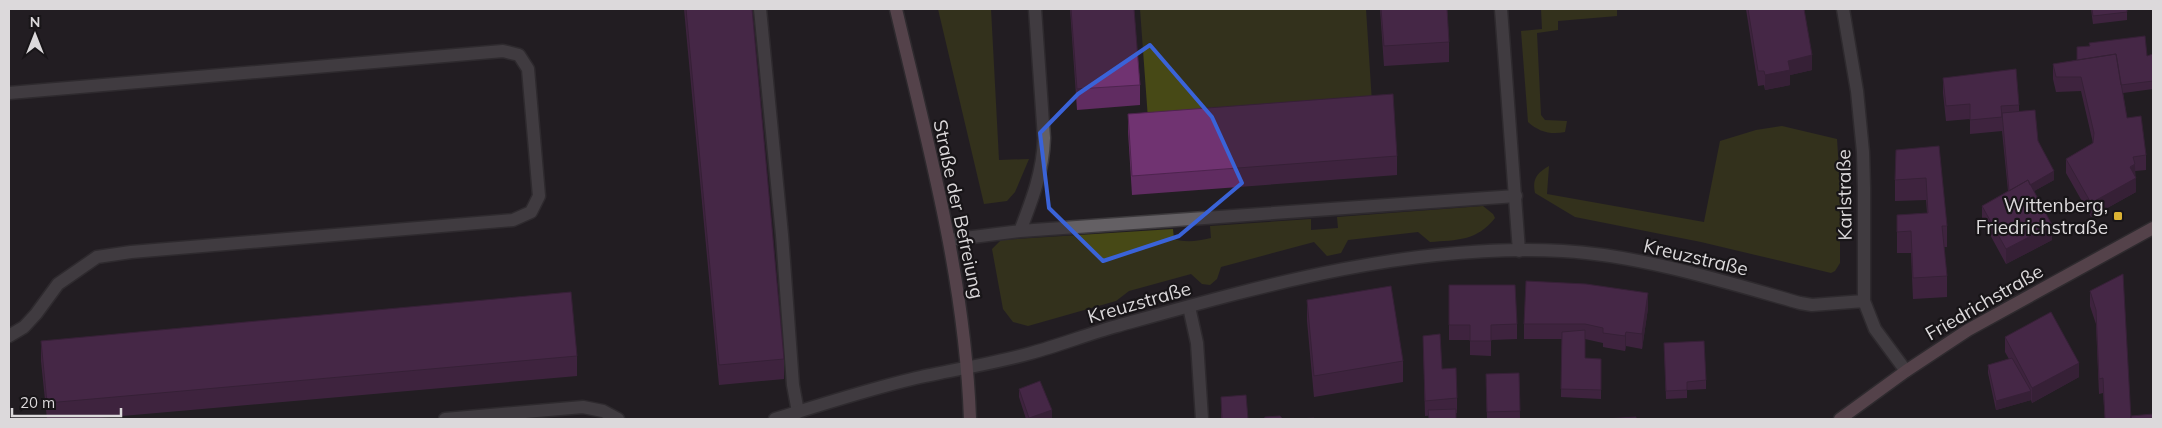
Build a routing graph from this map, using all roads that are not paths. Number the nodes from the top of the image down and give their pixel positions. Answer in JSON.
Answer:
{"nodes":[{"id":1,"x":760,"y":9,"type":"edge"},
{"id":2,"x":896,"y":9,"type":"edge"},
{"id":3,"x":1035,"y":9,"type":"edge"},
{"id":4,"x":1501,"y":9,"type":"edge"},
{"id":5,"x":1843,"y":9,"type":"edge"},
{"id":6,"x":9,"y":93,"type":"edge"},
{"id":7,"x":1516,"y":196,"type":"junction"},
{"id":8,"x":2153,"y":228,"type":"edge"},
{"id":9,"x":1020,"y":231,"type":"junction"},
{"id":10,"x":949,"y":240,"type":"junction"},
{"id":11,"x":1519,"y":251,"type":"junction"},
{"id":12,"x":1864,"y":301,"type":"junction"},
{"id":13,"x":1189,"y":307,"type":"junction"},
{"id":14,"x":9,"y":336,"type":"edge"},
{"id":15,"x":968,"y":367,"type":"junction"},
{"id":16,"x":1906,"y":371,"type":"junction"},
{"id":17,"x":798,"y":412,"type":"junction"},
{"id":18,"x":445,"y":419,"type":"edge"},
{"id":19,"x":618,"y":419,"type":"edge"},
{"id":20,"x":775,"y":419,"type":"edge"},
{"id":21,"x":970,"y":419,"type":"edge"},
{"id":22,"x":1202,"y":419,"type":"edge"},
{"id":23,"x":1840,"y":419,"type":"edge"}],
"edges":[{"from":1,"to":17,"type":"street"},
{"from":2,"to":10,"type":"street","name":"Straße der Befreiung"},
{"from":3,"to":9,"type":"street"},
{"from":4,"to":7,"type":"street"},
{"from":5,"to":12,"type":"street","name":"Karlstraße"},
{"from":6,"to":14,"type":"street"},
{"from":7,"to":9,"type":"street"},
{"from":7,"to":11,"type":"street"},
{"from":8,"to":16,"type":"street","name":"Friedrichstraße"},
{"from":9,"to":10,"type":"street"},
{"from":10,"to":15,"type":"street","name":"Straße der Befreiung"},
{"from":11,"to":12,"type":"street","name":"Kreuzstraße"},
{"from":11,"to":13,"type":"street","name":"Kreuzstraße"},
{"from":12,"to":16,"type":"street","name":"Karlstraße"},
{"from":13,"to":15,"type":"street","name":"Kreuzstraße"},
{"from":13,"to":22,"type":"street"},
{"from":15,"to":17,"type":"street","name":"Kreuzstraße"},
{"from":15,"to":21,"type":"street","name":"Straße der Befreiung"},
{"from":16,"to":23,"type":"street","name":"Friedrichstraße"},
{"from":17,"to":20,"type":"street","name":"Kreuzstraße"},
{"from":18,"to":19,"type":"street"}]}
